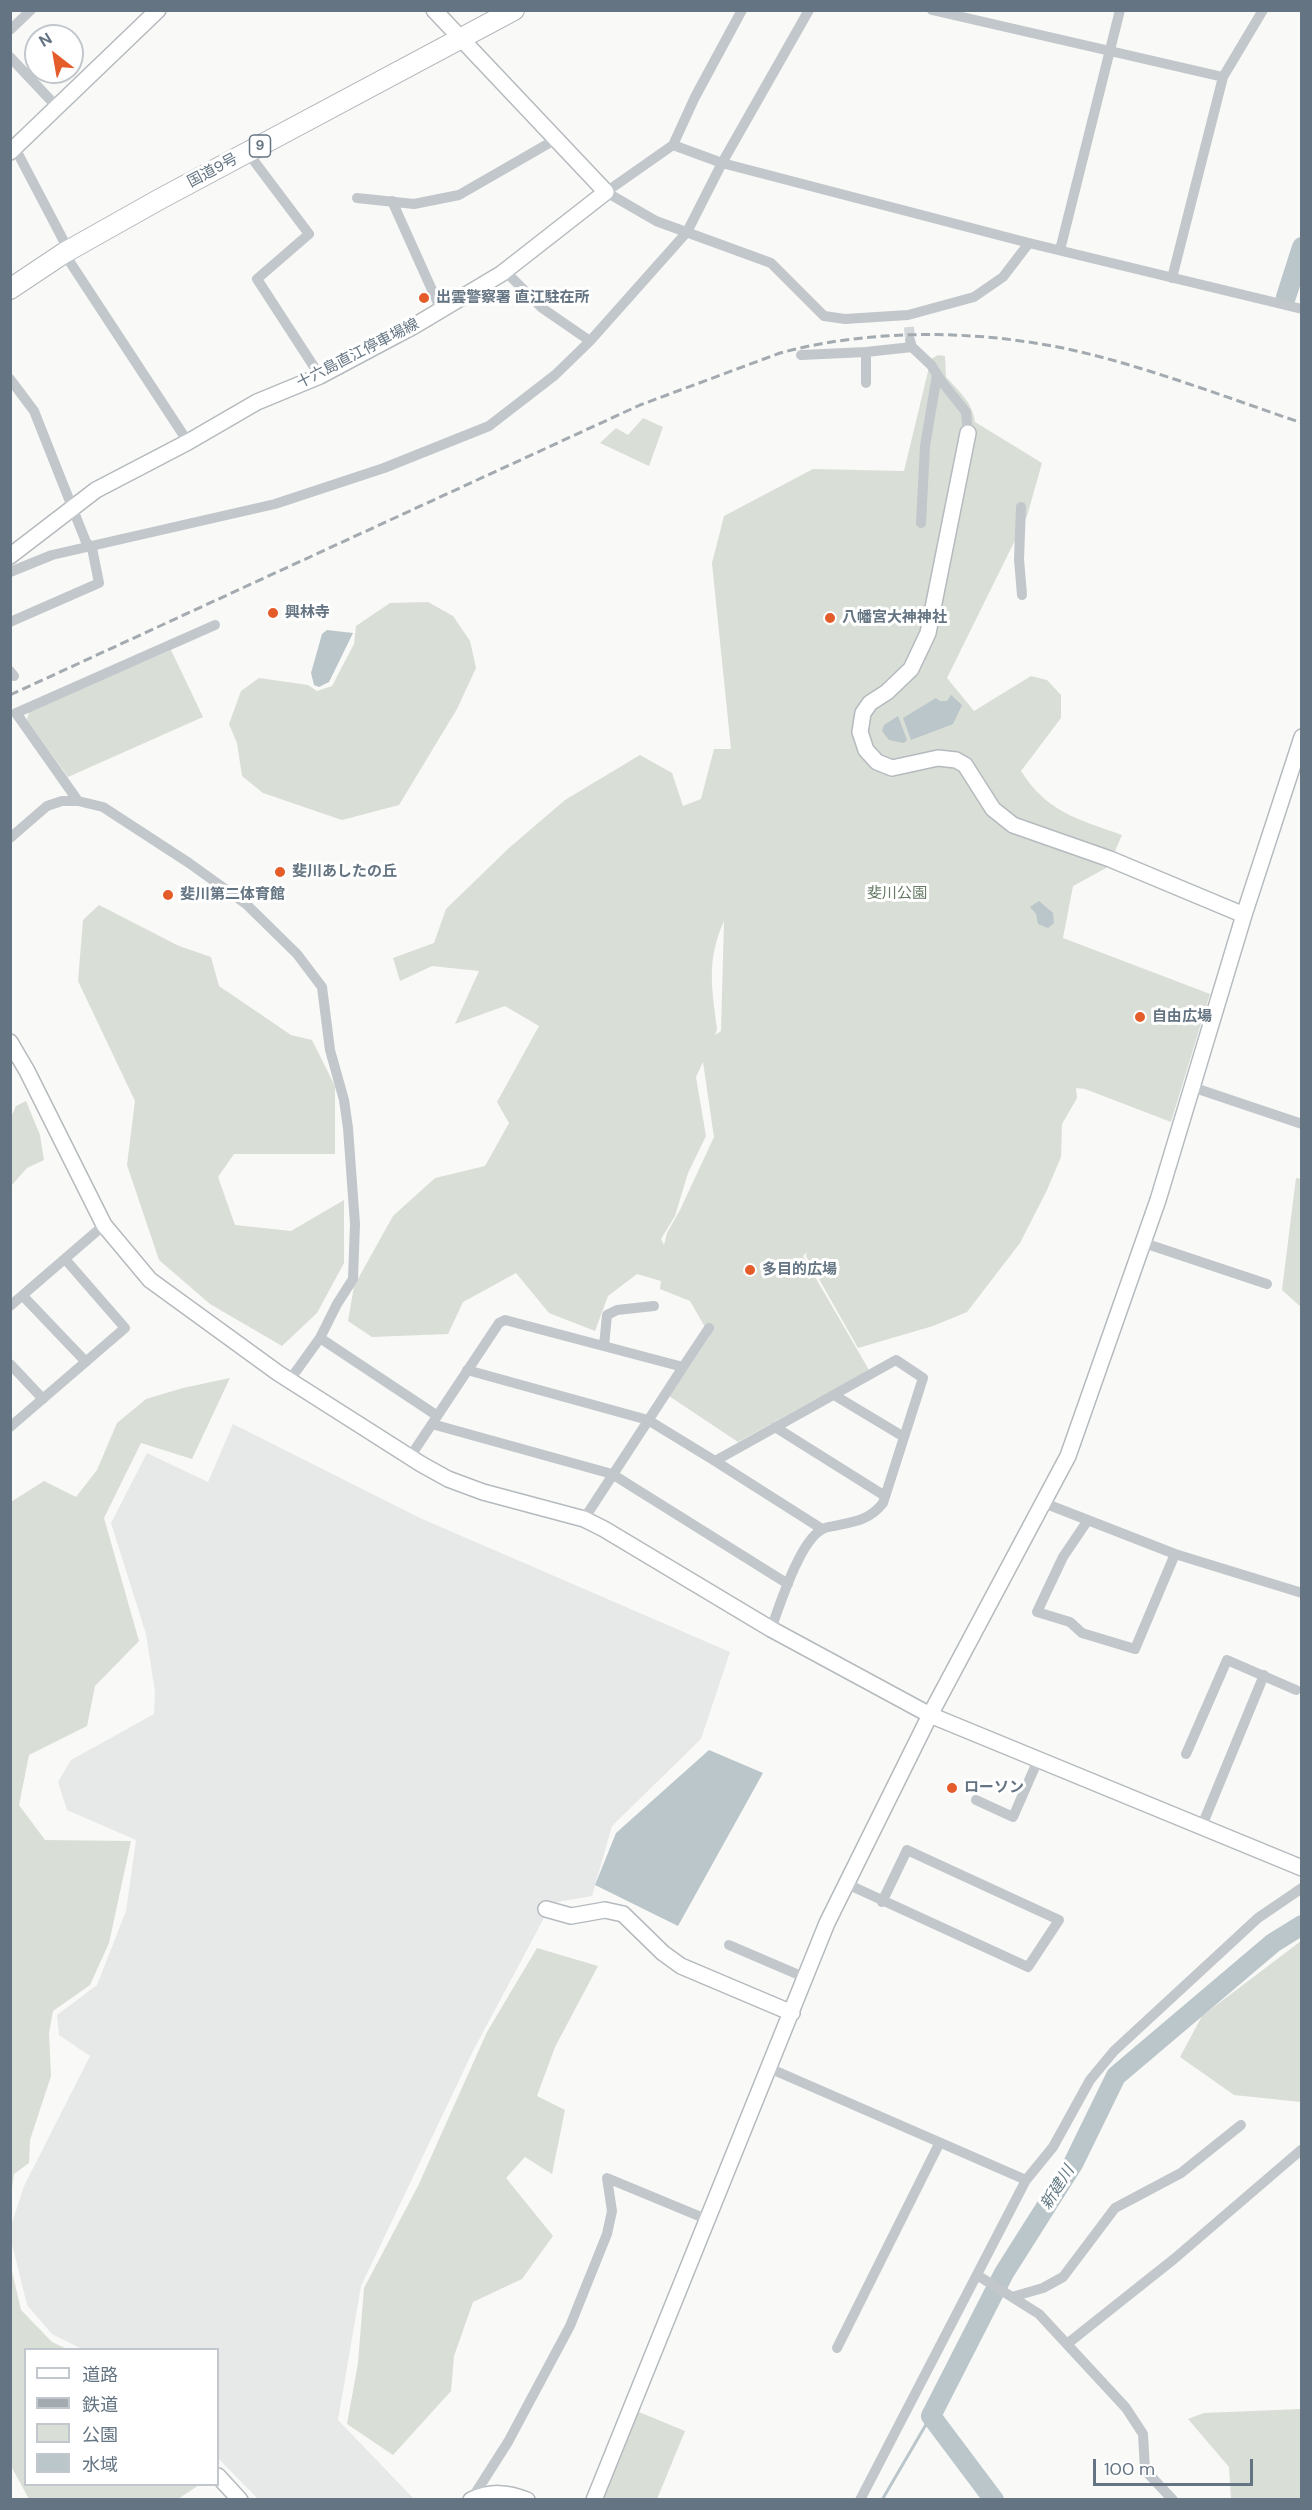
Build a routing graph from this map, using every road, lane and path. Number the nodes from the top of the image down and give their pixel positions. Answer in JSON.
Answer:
{"nodes":[{"id":1,"x":31,"y":10,"type":"edge"},
{"id":2,"x":158,"y":10,"type":"edge"},
{"id":3,"x":434,"y":10,"type":"edge"},
{"id":4,"x":514,"y":10,"type":"edge"},
{"id":5,"x":742,"y":10,"type":"edge"},
{"id":6,"x":809,"y":10,"type":"edge"},
{"id":7,"x":932,"y":10,"type":"edge"},
{"id":8,"x":1120,"y":10,"type":"edge"},
{"id":9,"x":1263,"y":10,"type":"edge"},
{"id":10,"x":10,"y":30,"type":"edge"},
{"id":11,"x":461,"y":40,"type":"junction"},
{"id":12,"x":1110,"y":51,"type":"junction"},
{"id":13,"x":10,"y":57,"type":"edge"},
{"id":14,"x":1223,"y":77,"type":"junction"},
{"id":15,"x":57,"y":107,"type":"junction"},
{"id":16,"x":558,"y":138,"type":"junction"},
{"id":17,"x":673,"y":145,"type":"junction"},
{"id":18,"x":13,"y":150,"type":"edge"},
{"id":19,"x":248,"y":153,"type":"junction"},
{"id":20,"x":722,"y":163,"type":"junction"},
{"id":21,"x":606,"y":192,"type":"junction"},
{"id":22,"x":357,"y":198,"type":"dead end"},
{"id":23,"x":392,"y":201,"type":"junction"},
{"id":24,"x":687,"y":232,"type":"junction"},
{"id":25,"x":1029,"y":243,"type":"junction"},
{"id":26,"x":1059,"y":250,"type":"junction"},
{"id":27,"x":66,"y":252,"type":"junction"},
{"id":28,"x":505,"y":271,"type":"junction"},
{"id":29,"x":1172,"y":278,"type":"junction"},
{"id":30,"x":10,"y":289,"type":"edge"},
{"id":31,"x":1302,"y":309,"type":"edge"},
{"id":32,"x":441,"y":310,"type":"junction"},
{"id":33,"x":908,"y":315,"type":"junction"},
{"id":34,"x":909,"y":327,"type":"tunnel mouth"},
{"id":35,"x":590,"y":341,"type":"junction"},
{"id":36,"x":866,"y":352,"type":"junction"},
{"id":37,"x":801,"y":355,"type":"dead end"},
{"id":38,"x":937,"y":375,"type":"junction"},
{"id":39,"x":320,"y":376,"type":"junction"},
{"id":40,"x":10,"y":379,"type":"edge"},
{"id":41,"x":866,"y":383,"type":"dead end"},
{"id":42,"x":968,"y":433,"type":"joint"},
{"id":43,"x":189,"y":442,"type":"junction"},
{"id":44,"x":1021,"y":507,"type":"dead end"},
{"id":45,"x":73,"y":509,"type":"junction"},
{"id":46,"x":921,"y":522,"type":"dead end"},
{"id":47,"x":92,"y":548,"type":"junction"},
{"id":48,"x":10,"y":556,"type":"edge"},
{"id":49,"x":10,"y":573,"type":"edge"},
{"id":50,"x":1022,"y":595,"type":"dead end"},
{"id":51,"x":10,"y":622,"type":"edge"},
{"id":52,"x":215,"y":625,"type":"dead end"},
{"id":53,"x":1302,"y":737,"type":"edge"},
{"id":54,"x":78,"y":801,"type":"junction"},
{"id":55,"x":10,"y":838,"type":"edge"},
{"id":56,"x":1244,"y":915,"type":"junction"},
{"id":57,"x":10,"y":1042,"type":"edge"},
{"id":58,"x":1192,"y":1087,"type":"junction"},
{"id":59,"x":1302,"y":1124,"type":"edge"},
{"id":60,"x":104,"y":1225,"type":"junction"},
{"id":61,"x":1144,"y":1243,"type":"junction"},
{"id":62,"x":65,"y":1259,"type":"junction"},
{"id":63,"x":1267,"y":1284,"type":"dead end"},
{"id":64,"x":23,"y":1296,"type":"junction"},
{"id":65,"x":10,"y":1306,"type":"edge"},
{"id":66,"x":654,"y":1306,"type":"dead end"},
{"id":67,"x":709,"y":1329,"type":"dead end"},
{"id":68,"x":320,"y":1338,"type":"junction"},
{"id":69,"x":604,"y":1346,"type":"junction"},
{"id":70,"x":86,"y":1362,"type":"junction"},
{"id":71,"x":10,"y":1364,"type":"edge"},
{"id":72,"x":683,"y":1366,"type":"junction"},
{"id":73,"x":468,"y":1370,"type":"junction"},
{"id":74,"x":289,"y":1381,"type":"junction"},
{"id":75,"x":834,"y":1395,"type":"junction"},
{"id":76,"x":43,"y":1399,"type":"junction"},
{"id":77,"x":434,"y":1420,"type":"junction"},
{"id":78,"x":648,"y":1420,"type":"junction"},
{"id":79,"x":10,"y":1427,"type":"edge"},
{"id":80,"x":775,"y":1427,"type":"junction"},
{"id":81,"x":904,"y":1437,"type":"junction"},
{"id":82,"x":410,"y":1457,"type":"junction"},
{"id":83,"x":715,"y":1461,"type":"junction"},
{"id":84,"x":612,"y":1474,"type":"junction"},
{"id":85,"x":885,"y":1496,"type":"junction"},
{"id":86,"x":1044,"y":1503,"type":"junction"},
{"id":87,"x":584,"y":1519,"type":"junction"},
{"id":88,"x":1088,"y":1520,"type":"junction"},
{"id":89,"x":822,"y":1529,"type":"junction"},
{"id":90,"x":1175,"y":1554,"type":"junction"},
{"id":91,"x":788,"y":1584,"type":"junction"},
{"id":92,"x":1302,"y":1593,"type":"edge"},
{"id":93,"x":771,"y":1629,"type":"junction"},
{"id":94,"x":1264,"y":1675,"type":"junction"},
{"id":95,"x":1296,"y":1690,"type":"dead end"},
{"id":96,"x":930,"y":1714,"type":"junction"},
{"id":97,"x":1186,"y":1754,"type":"dead end"},
{"id":98,"x":1038,"y":1760,"type":"junction"},
{"id":99,"x":976,"y":1800,"type":"dead end"},
{"id":100,"x":1201,"y":1828,"type":"junction"},
{"id":101,"x":1302,"y":1868,"type":"edge"},
{"id":102,"x":847,"y":1884,"type":"junction"},
{"id":103,"x":1302,"y":1888,"type":"edge"},
{"id":104,"x":882,"y":1902,"type":"junction"},
{"id":105,"x":546,"y":1909,"type":"dead end"},
{"id":106,"x":729,"y":1945,"type":"dead end"},
{"id":107,"x":806,"y":1978,"type":"junction"},
{"id":108,"x":792,"y":2013,"type":"junction"},
{"id":109,"x":769,"y":2068,"type":"junction"},
{"id":110,"x":1241,"y":2125,"type":"dead end"},
{"id":111,"x":939,"y":2144,"type":"junction"},
{"id":112,"x":1301,"y":2150,"type":"edge"},
{"id":113,"x":1026,"y":2180,"type":"junction"},
{"id":114,"x":706,"y":2219,"type":"junction"},
{"id":115,"x":977,"y":2276,"type":"junction"},
{"id":116,"x":1012,"y":2297,"type":"junction"},
{"id":117,"x":1067,"y":2344,"type":"junction"},
{"id":118,"x":837,"y":2348,"type":"dead end"},
{"id":119,"x":219,"y":2477,"type":"edge"},
{"id":120,"x":240,"y":2499,"type":"edge"},
{"id":121,"x":471,"y":2499,"type":"edge"},
{"id":122,"x":527,"y":2499,"type":"edge"},
{"id":123,"x":594,"y":2499,"type":"edge"},
{"id":124,"x":860,"y":2499,"type":"edge"},
{"id":125,"x":1173,"y":2499,"type":"edge"}],
"edges":[{"from":1,"to":10,"type":"street"},
{"from":2,"to":15,"type":"street"},
{"from":3,"to":11,"type":"street"},
{"from":4,"to":11,"type":"highway","name":"国道9号","number":"9"},
{"from":5,"to":17,"type":"street"},
{"from":6,"to":20,"type":"street"},
{"from":7,"to":12,"type":"street"},
{"from":8,"to":12,"type":"street"},
{"from":9,"to":14,"type":"street"},
{"from":11,"to":16,"type":"street"},
{"from":11,"to":19,"type":"highway","name":"国道9号","number":"9"},
{"from":12,"to":14,"type":"street"},
{"from":12,"to":26,"type":"street"},
{"from":13,"to":15,"type":"street"},
{"from":14,"to":29,"type":"street"},
{"from":15,"to":18,"type":"street"},
{"from":16,"to":21,"type":"street"},
{"from":16,"to":23,"type":"street"},
{"from":17,"to":20,"type":"street"},
{"from":17,"to":21,"type":"street"},
{"from":18,"to":27,"type":"street"},
{"from":19,"to":27,"type":"highway","name":"国道9号","number":"9"},
{"from":19,"to":39,"type":"street"},
{"from":20,"to":24,"type":"street"},
{"from":20,"to":25,"type":"street"},
{"from":21,"to":24,"type":"street"},
{"from":21,"to":28,"type":"street","name":"十六島直江停車場線"},
{"from":22,"to":23,"type":"street"},
{"from":23,"to":32,"type":"street"},
{"from":24,"to":33,"type":"street"},
{"from":24,"to":35,"type":"street"},
{"from":25,"to":26,"type":"street"},
{"from":25,"to":33,"type":"street"},
{"from":26,"to":29,"type":"street"},
{"from":27,"to":30,"type":"highway","name":"国道9号","number":"9"},
{"from":27,"to":43,"type":"street"},
{"from":28,"to":32,"type":"street","name":"十六島直江停車場線"},
{"from":28,"to":35,"type":"street"},
{"from":29,"to":31,"type":"street"},
{"from":32,"to":39,"type":"street","name":"十六島直江停車場線"},
{"from":33,"to":34,"type":"street"},
{"from":35,"to":47,"type":"street"},
{"from":36,"to":37,"type":"street"},
{"from":36,"to":38,"type":"street"},
{"from":36,"to":41,"type":"street"},
{"from":38,"to":42,"type":"street"},
{"from":38,"to":46,"type":"street"},
{"from":39,"to":43,"type":"street","name":"十六島直江停車場線"},
{"from":40,"to":45,"type":"street"},
{"from":42,"to":56,"type":"street"},
{"from":43,"to":45,"type":"street","name":"十六島直江停車場線"},
{"from":44,"to":50,"type":"street"},
{"from":45,"to":47,"type":"street"},
{"from":45,"to":48,"type":"street","name":"十六島直江停車場線"},
{"from":47,"to":49,"type":"street"},
{"from":47,"to":51,"type":"street"},
{"from":52,"to":54,"type":"street"},
{"from":53,"to":56,"type":"street"},
{"from":54,"to":55,"type":"street"},
{"from":54,"to":68,"type":"street"},
{"from":56,"to":58,"type":"street"},
{"from":57,"to":60,"type":"street"},
{"from":58,"to":59,"type":"street"},
{"from":58,"to":61,"type":"street"},
{"from":60,"to":62,"type":"street"},
{"from":60,"to":74,"type":"street"},
{"from":61,"to":63,"type":"street"},
{"from":61,"to":86,"type":"street"},
{"from":62,"to":64,"type":"street"},
{"from":62,"to":70,"type":"street"},
{"from":64,"to":65,"type":"street"},
{"from":64,"to":70,"type":"street"},
{"from":66,"to":69,"type":"street"},
{"from":67,"to":72,"type":"street"},
{"from":68,"to":74,"type":"street"},
{"from":68,"to":77,"type":"street"},
{"from":69,"to":72,"type":"street"},
{"from":69,"to":73,"type":"street"},
{"from":70,"to":76,"type":"street"},
{"from":71,"to":76,"type":"street"},
{"from":72,"to":78,"type":"street"},
{"from":73,"to":77,"type":"street"},
{"from":73,"to":78,"type":"street"},
{"from":74,"to":82,"type":"street"},
{"from":75,"to":80,"type":"street"},
{"from":75,"to":81,"type":"street"},
{"from":75,"to":81,"type":"street"},
{"from":76,"to":79,"type":"street"},
{"from":77,"to":82,"type":"street"},
{"from":77,"to":84,"type":"street"},
{"from":78,"to":83,"type":"street"},
{"from":78,"to":84,"type":"street"},
{"from":80,"to":83,"type":"street"},
{"from":80,"to":85,"type":"street"},
{"from":81,"to":85,"type":"street"},
{"from":82,"to":87,"type":"street"},
{"from":83,"to":89,"type":"street"},
{"from":84,"to":87,"type":"street"},
{"from":84,"to":91,"type":"street"},
{"from":85,"to":89,"type":"street"},
{"from":86,"to":88,"type":"street"},
{"from":86,"to":96,"type":"street"},
{"from":87,"to":93,"type":"street"},
{"from":88,"to":90,"type":"street"},
{"from":88,"to":90,"type":"street"},
{"from":89,"to":91,"type":"street"},
{"from":90,"to":92,"type":"street"},
{"from":91,"to":93,"type":"street"},
{"from":93,"to":96,"type":"street"},
{"from":94,"to":95,"type":"street"},
{"from":94,"to":97,"type":"street"},
{"from":94,"to":100,"type":"street"},
{"from":96,"to":98,"type":"street"},
{"from":96,"to":102,"type":"street"},
{"from":98,"to":99,"type":"street"},
{"from":98,"to":100,"type":"street"},
{"from":100,"to":101,"type":"street"},
{"from":102,"to":104,"type":"street"},
{"from":102,"to":107,"type":"street"},
{"from":103,"to":113,"type":"street"},
{"from":104,"to":104,"type":"street"},
{"from":105,"to":108,"type":"street"},
{"from":106,"to":107,"type":"street"},
{"from":107,"to":108,"type":"street"},
{"from":108,"to":109,"type":"street"},
{"from":109,"to":111,"type":"street"},
{"from":109,"to":114,"type":"street"},
{"from":110,"to":116,"type":"street"},
{"from":111,"to":113,"type":"street"},
{"from":111,"to":118,"type":"street"},
{"from":112,"to":117,"type":"street"},
{"from":113,"to":115,"type":"street"},
{"from":114,"to":121,"type":"street"},
{"from":114,"to":123,"type":"street"},
{"from":115,"to":116,"type":"street"},
{"from":115,"to":124,"type":"street"},
{"from":116,"to":117,"type":"street"},
{"from":117,"to":125,"type":"street"},
{"from":119,"to":120,"type":"street"},
{"from":121,"to":122,"type":"street"}]}
